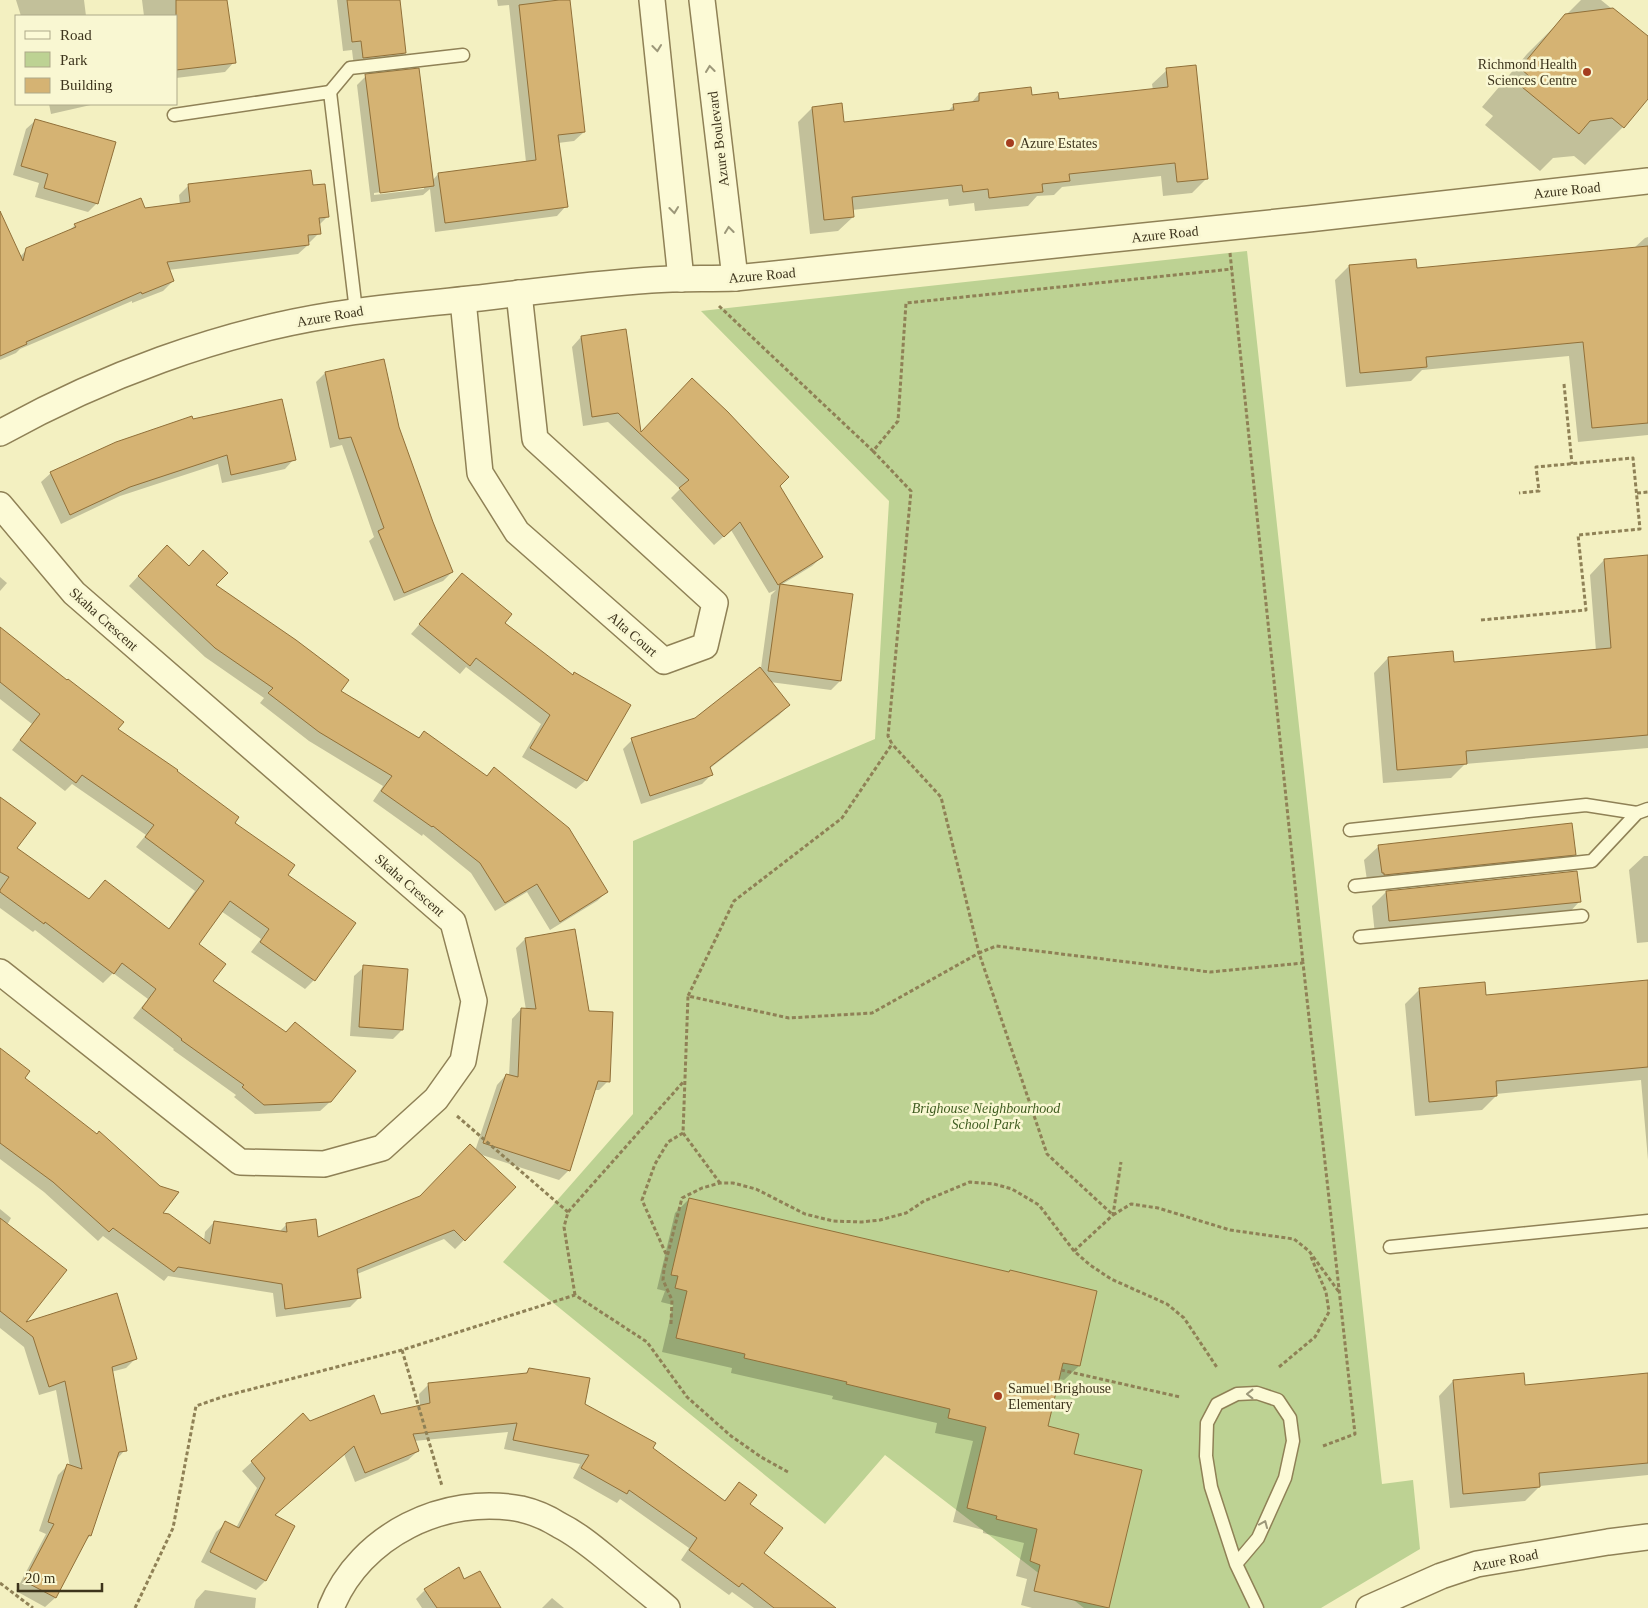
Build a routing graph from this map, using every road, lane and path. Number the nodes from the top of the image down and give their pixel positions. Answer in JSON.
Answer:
{"nodes":[{"id":1,"x":652,"y":0,"type":"edge"},
{"id":2,"x":702,"y":0,"type":"edge"},
{"id":3,"x":463,"y":55,"type":"dead end"},
{"id":4,"x":330,"y":92,"type":"junction"},
{"id":5,"x":174,"y":115,"type":"dead end"},
{"id":6,"x":1648,"y":181,"type":"edge"},
{"id":7,"x":1230,"y":251,"type":"dead end"},
{"id":8,"x":1232,"y":269,"type":"junction"},
{"id":9,"x":735,"y":278,"type":"junction"},
{"id":10,"x":681,"y":279,"type":"junction"},
{"id":11,"x":519,"y":293,"type":"junction"},
{"id":12,"x":462,"y":300,"type":"junction"},
{"id":13,"x":714,"y":301,"type":"dead end"},
{"id":14,"x":356,"y":311,"type":"junction"},
{"id":15,"x":1564,"y":384,"type":"dead end"},
{"id":16,"x":0,"y":433,"type":"edge"},
{"id":17,"x":873,"y":451,"type":"junction"},
{"id":18,"x":1572,"y":464,"type":"junction"},
{"id":19,"x":1648,"y":492,"type":"edge"},
{"id":20,"x":1519,"y":493,"type":"dead end"},
{"id":21,"x":1637,"y":493,"type":"junction"},
{"id":22,"x":0,"y":505,"type":"edge"},
{"id":23,"x":1481,"y":620,"type":"dead end"},
{"id":24,"x":892,"y":744,"type":"junction"},
{"id":25,"x":1642,"y":811,"type":"edge"},
{"id":26,"x":1350,"y":830,"type":"dead end"},
{"id":27,"x":1355,"y":886,"type":"dead end"},
{"id":28,"x":1582,"y":916,"type":"dead end"},
{"id":29,"x":1360,"y":937,"type":"dead end"},
{"id":30,"x":979,"y":953,"type":"junction"},
{"id":31,"x":1303,"y":963,"type":"junction"},
{"id":32,"x":0,"y":972,"type":"edge"},
{"id":33,"x":688,"y":996,"type":"junction"},
{"id":34,"x":684,"y":1081,"type":"junction"},
{"id":35,"x":436,"y":1099,"type":"junction"},
{"id":36,"x":683,"y":1133,"type":"junction"},
{"id":37,"x":1120,"y":1162,"type":"dead end"},
{"id":38,"x":720,"y":1183,"type":"junction"},
{"id":39,"x":568,"y":1212,"type":"junction"},
{"id":40,"x":1113,"y":1215,"type":"junction"},
{"id":41,"x":1648,"y":1221,"type":"edge"},
{"id":42,"x":1390,"y":1247,"type":"dead end"},
{"id":43,"x":1074,"y":1251,"type":"junction"},
{"id":44,"x":1309,"y":1251,"type":"junction"},
{"id":45,"x":666,"y":1255,"type":"junction"},
{"id":46,"x":1339,"y":1292,"type":"junction"},
{"id":47,"x":575,"y":1295,"type":"junction"},
{"id":48,"x":671,"y":1324,"type":"dead end"},
{"id":49,"x":402,"y":1350,"type":"junction"},
{"id":50,"x":1278,"y":1367,"type":"dead end"},
{"id":51,"x":1218,"y":1369,"type":"dead end"},
{"id":52,"x":1061,"y":1370,"type":"dead end"},
{"id":53,"x":1180,"y":1397,"type":"dead end"},
{"id":54,"x":1323,"y":1446,"type":"dead end"},
{"id":55,"x":788,"y":1472,"type":"dead end"},
{"id":56,"x":449,"y":1510,"type":"junction"},
{"id":57,"x":1648,"y":1537,"type":"edge"},
{"id":58,"x":1236,"y":1564,"type":"junction"},
{"id":59,"x":0,"y":1584,"type":"edge"},
{"id":60,"x":34,"y":1608,"type":"edge"},
{"id":61,"x":135,"y":1608,"type":"edge"},
{"id":62,"x":331,"y":1608,"type":"edge"},
{"id":63,"x":667,"y":1608,"type":"edge"},
{"id":64,"x":1257,"y":1608,"type":"edge"},
{"id":65,"x":1369,"y":1608,"type":"edge"}],
"edges":[{"from":1,"to":10,"type":"street","one_way":true},
{"from":9,"to":2,"type":"street","name":"Azure Boulevard","one_way":true},
{"from":3,"to":4,"type":"lane"},
{"from":4,"to":5,"type":"lane"},
{"from":4,"to":14,"type":"lane"},
{"from":6,"to":9,"type":"street","name":"Azure Road"},
{"from":7,"to":8,"type":"path"},
{"from":8,"to":17,"type":"path"},
{"from":8,"to":31,"type":"path"},
{"from":9,"to":10,"type":"street","name":"Azure Road"},
{"from":10,"to":11,"type":"street","name":"Azure Road"},
{"from":11,"to":12,"type":"street","name":"Azure Road"},
{"from":11,"to":12,"type":"street","name":"Alta Court"},
{"from":12,"to":14,"type":"street","name":"Azure Road"},
{"from":13,"to":17,"type":"path"},
{"from":14,"to":16,"type":"street","name":"Azure Road"},
{"from":15,"to":18,"type":"path"},
{"from":17,"to":24,"type":"path"},
{"from":18,"to":20,"type":"path"},
{"from":18,"to":21,"type":"path"},
{"from":19,"to":21,"type":"path"},
{"from":21,"to":23,"type":"path"},
{"from":22,"to":35,"type":"street","name":"Skaha Crescent"},
{"from":24,"to":30,"type":"path"},
{"from":24,"to":33,"type":"path"},
{"from":25,"to":26,"type":"lane"},
{"from":25,"to":27,"type":"lane"},
{"from":28,"to":29,"type":"lane"},
{"from":30,"to":31,"type":"path"},
{"from":30,"to":33,"type":"path"},
{"from":30,"to":40,"type":"path"},
{"from":31,"to":46,"type":"path"},
{"from":32,"to":35,"type":"street","name":"Skaha Crescent"},
{"from":33,"to":34,"type":"path"},
{"from":34,"to":36,"type":"path"},
{"from":34,"to":39,"type":"path"},
{"from":35,"to":39,"type":"path"},
{"from":36,"to":38,"type":"path"},
{"from":36,"to":45,"type":"path"},
{"from":37,"to":40,"type":"path"},
{"from":38,"to":43,"type":"path"},
{"from":38,"to":45,"type":"path"},
{"from":39,"to":47,"type":"path"},
{"from":40,"to":43,"type":"path"},
{"from":40,"to":44,"type":"path"},
{"from":41,"to":42,"type":"lane"},
{"from":43,"to":51,"type":"path"},
{"from":44,"to":46,"type":"path"},
{"from":44,"to":50,"type":"path"},
{"from":45,"to":48,"type":"path"},
{"from":46,"to":54,"type":"path"},
{"from":47,"to":49,"type":"path"},
{"from":47,"to":55,"type":"path"},
{"from":49,"to":56,"type":"path"},
{"from":49,"to":61,"type":"path"},
{"from":52,"to":53,"type":"path"},
{"from":56,"to":62,"type":"street"},
{"from":56,"to":63,"type":"street"},
{"from":57,"to":65,"type":"street","name":"Azure Road"},
{"from":58,"to":58,"type":"lane","one_way":true},
{"from":58,"to":64,"type":"lane"},
{"from":59,"to":60,"type":"path"}]}
